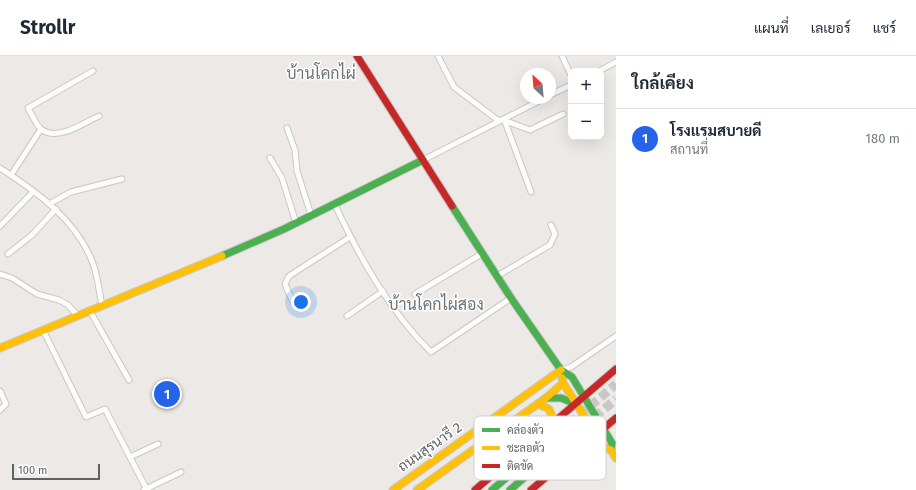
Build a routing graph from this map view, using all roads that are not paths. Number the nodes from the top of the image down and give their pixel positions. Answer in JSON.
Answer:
{"nodes":[{"id":1,"x":438,"y":56,"type":"edge"},
{"id":2,"x":562,"y":56,"type":"edge"},
{"id":3,"x":360,"y":57,"type":"edge"},
{"id":4,"x":616,"y":62,"type":"edge"},
{"id":5,"x":604,"y":68,"type":"edge"},
{"id":6,"x":568,"y":69,"type":"edge"},
{"id":7,"x":93,"y":71,"type":"dead end"},
{"id":8,"x":568,"y":86,"type":"edge"},
{"id":9,"x":556,"y":92,"type":"edge"},
{"id":10,"x":534,"y":104,"type":"edge"},
{"id":11,"x":563,"y":114,"type":"dead end"},
{"id":12,"x":99,"y":116,"type":"dead end"},
{"id":13,"x":503,"y":120,"type":"junction"},
{"id":14,"x":287,"y":128,"type":"dead end"},
{"id":15,"x":41,"y":129,"type":"junction"},
{"id":16,"x":270,"y":158,"type":"dead end"},
{"id":17,"x":423,"y":160,"type":"junction"},
{"id":18,"x":0,"y":168,"type":"edge"},
{"id":19,"x":11,"y":175,"type":"junction"},
{"id":20,"x":122,"y":179,"type":"dead end"},
{"id":21,"x":33,"y":192,"type":"junction"},
{"id":22,"x":531,"y":192,"type":"dead end"},
{"id":23,"x":334,"y":203,"type":"junction"},
{"id":24,"x":49,"y":204,"type":"junction"},
{"id":25,"x":56,"y":210,"type":"junction"},
{"id":26,"x":311,"y":215,"type":"junction"},
{"id":27,"x":296,"y":223,"type":"junction"},
{"id":28,"x":552,"y":224,"type":"dead end"},
{"id":29,"x":0,"y":226,"type":"edge"},
{"id":30,"x":350,"y":237,"type":"junction"},
{"id":31,"x":483,"y":253,"type":"junction"},
{"id":32,"x":8,"y":254,"type":"dead end"},
{"id":33,"x":0,"y":274,"type":"edge"},
{"id":34,"x":497,"y":276,"type":"junction"},
{"id":35,"x":383,"y":291,"type":"junction"},
{"id":36,"x":415,"y":294,"type":"dead end"},
{"id":37,"x":510,"y":298,"type":"junction"},
{"id":38,"x":292,"y":300,"type":"dead end"},
{"id":39,"x":102,"y":306,"type":"junction"},
{"id":40,"x":90,"y":311,"type":"junction"},
{"id":41,"x":78,"y":316,"type":"junction"},
{"id":42,"x":347,"y":316,"type":"dead end"},
{"id":43,"x":43,"y":330,"type":"junction"},
{"id":44,"x":616,"y":336,"type":"edge"},
{"id":45,"x":0,"y":348,"type":"edge"},
{"id":46,"x":616,"y":369,"type":"edge"},
{"id":47,"x":561,"y":370,"type":"junction"},
{"id":48,"x":129,"y":380,"type":"dead end"},
{"id":49,"x":563,"y":383,"type":"junction"},
{"id":50,"x":0,"y":391,"type":"edge"},
{"id":51,"x":584,"y":397,"type":"junction"},
{"id":52,"x":546,"y":398,"type":"junction"},
{"id":53,"x":538,"y":404,"type":"junction"},
{"id":54,"x":576,"y":404,"type":"junction"},
{"id":55,"x":0,"y":410,"type":"edge"},
{"id":56,"x":497,"y":416,"type":"edge"},
{"id":57,"x":521,"y":416,"type":"edge"},
{"id":58,"x":552,"y":416,"type":"edge"},
{"id":59,"x":560,"y":416,"type":"edge"},
{"id":60,"x":584,"y":416,"type":"edge"},
{"id":61,"x":595,"y":416,"type":"edge"},
{"id":62,"x":616,"y":418,"type":"edge"},
{"id":63,"x":606,"y":426,"type":"edge"},
{"id":64,"x":474,"y":432,"type":"edge"},
{"id":65,"x":606,"y":434,"type":"edge"},
{"id":66,"x":158,"y":444,"type":"dead end"},
{"id":67,"x":606,"y":448,"type":"edge"},
{"id":68,"x":474,"y":449,"type":"edge"},
{"id":69,"x":611,"y":450,"type":"junction"},
{"id":70,"x":130,"y":457,"type":"junction"},
{"id":71,"x":616,"y":458,"type":"edge"},
{"id":72,"x":181,"y":472,"type":"dead end"},
{"id":73,"x":486,"y":480,"type":"edge"},
{"id":74,"x":504,"y":480,"type":"edge"},
{"id":75,"x":522,"y":480,"type":"edge"},
{"id":76,"x":541,"y":480,"type":"edge"},
{"id":77,"x":543,"y":480,"type":"edge"},
{"id":78,"x":540,"y":483,"type":"junction"},
{"id":79,"x":145,"y":489,"type":"edge"},
{"id":80,"x":393,"y":490,"type":"edge"},
{"id":81,"x":417,"y":490,"type":"edge"},
{"id":82,"x":475,"y":490,"type":"edge"},
{"id":83,"x":492,"y":490,"type":"edge"},
{"id":84,"x":510,"y":490,"type":"edge"},
{"id":85,"x":531,"y":490,"type":"edge"}],
"edges":[{"from":1,"to":13,"type":"street"},
{"from":2,"to":6,"type":"street"},
{"from":3,"to":17,"type":"main road"},
{"from":4,"to":5,"type":"street"},
{"from":7,"to":15,"type":"street"},
{"from":8,"to":9,"type":"street"},
{"from":10,"to":13,"type":"street"},
{"from":11,"to":13,"type":"street"},
{"from":12,"to":15,"type":"street"},
{"from":13,"to":17,"type":"street"},
{"from":13,"to":22,"type":"street"},
{"from":14,"to":26,"type":"street"},
{"from":15,"to":19,"type":"street"},
{"from":16,"to":27,"type":"street"},
{"from":17,"to":23,"type":"main road"},
{"from":17,"to":31,"type":"main road"},
{"from":18,"to":19,"type":"street"},
{"from":19,"to":21,"type":"street"},
{"from":20,"to":24,"type":"street"},
{"from":21,"to":24,"type":"street"},
{"from":21,"to":29,"type":"street"},
{"from":23,"to":26,"type":"main road"},
{"from":23,"to":30,"type":"street"},
{"from":24,"to":25,"type":"street"},
{"from":25,"to":32,"type":"street"},
{"from":25,"to":39,"type":"street"},
{"from":26,"to":27,"type":"main road"},
{"from":27,"to":39,"type":"main road"},
{"from":28,"to":34,"type":"street"},
{"from":30,"to":35,"type":"street"},
{"from":30,"to":38,"type":"street"},
{"from":31,"to":34,"type":"main road"},
{"from":31,"to":36,"type":"street"},
{"from":33,"to":41,"type":"street"},
{"from":34,"to":37,"type":"main road"},
{"from":35,"to":37,"type":"street"},
{"from":35,"to":42,"type":"street"},
{"from":37,"to":47,"type":"main road"},
{"from":39,"to":40,"type":"main road"},
{"from":40,"to":41,"type":"main road"},
{"from":40,"to":48,"type":"street"},
{"from":41,"to":43,"type":"main road"},
{"from":43,"to":45,"type":"main road"},
{"from":43,"to":70,"type":"street"},
{"from":44,"to":47,"type":"street"},
{"from":46,"to":51,"type":"main road"},
{"from":47,"to":49,"type":"main road"},
{"from":47,"to":51,"type":"main road"},
{"from":47,"to":56,"type":"main road","name":"ถนนสุรนารี 2"},
{"from":49,"to":52,"type":"main road","name":"ถนนสุรนารี 2"},
{"from":49,"to":54,"type":"main road"},
{"from":50,"to":55,"type":"street"},
{"from":51,"to":54,"type":"main road"},
{"from":51,"to":61,"type":"main road"},
{"from":52,"to":53,"type":"main road","name":"ถนนสุรนารี 2"},
{"from":52,"to":54,"type":"main road"},
{"from":53,"to":57,"type":"main road","name":"ถนนสุรนารี 2"},
{"from":53,"to":58,"type":"main road"},
{"from":54,"to":59,"type":"main road"},
{"from":54,"to":60,"type":"main road"},
{"from":62,"to":63,"type":"main road"},
{"from":64,"to":80,"type":"main road","name":"ถนนสุรนารี 2"},
{"from":65,"to":69,"type":"main road"},
{"from":66,"to":70,"type":"street"},
{"from":67,"to":69,"type":"main road"},
{"from":68,"to":81,"type":"main road","name":"ถนนสุรนารี 2"},
{"from":69,"to":71,"type":"main road"},
{"from":70,"to":79,"type":"street"},
{"from":72,"to":79,"type":"street"},
{"from":73,"to":82,"type":"main road"},
{"from":74,"to":83,"type":"main road"},
{"from":75,"to":84,"type":"main road"},
{"from":76,"to":78,"type":"main road"},
{"from":77,"to":78,"type":"main road"},
{"from":78,"to":85,"type":"main road"}]}
